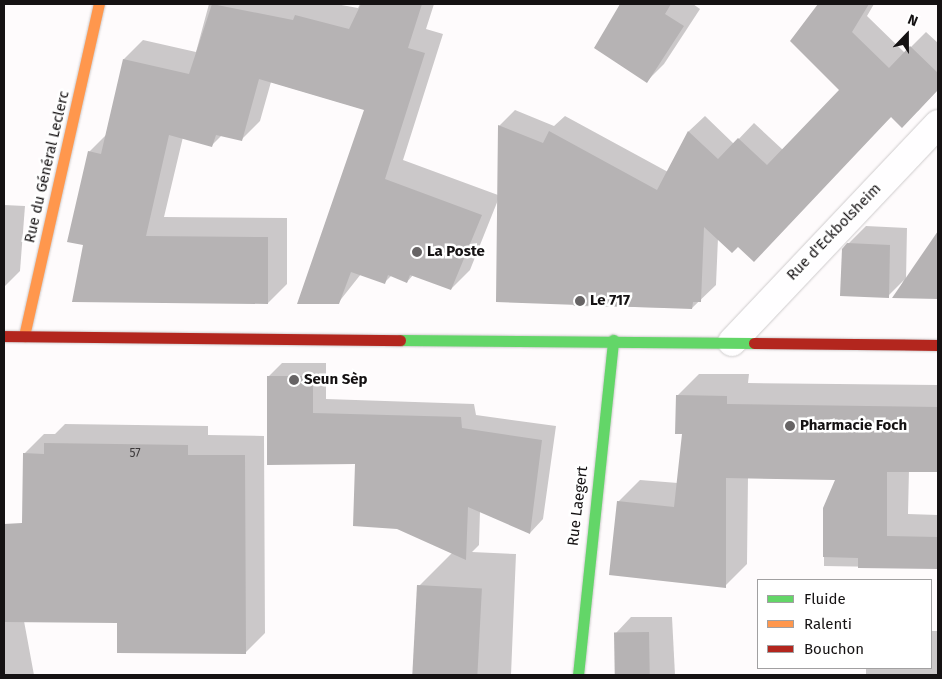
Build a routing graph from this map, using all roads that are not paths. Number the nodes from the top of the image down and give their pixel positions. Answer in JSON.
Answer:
{"nodes":[{"id":1,"x":99,"y":4,"type":"edge"},
{"id":2,"x":938,"y":124,"type":"edge"},
{"id":3,"x":4,"y":336,"type":"edge"},
{"id":4,"x":24,"y":336,"type":"junction"},
{"id":5,"x":613,"y":340,"type":"junction"},
{"id":6,"x":732,"y":342,"type":"junction"},
{"id":7,"x":938,"y":345,"type":"edge"},
{"id":8,"x":578,"y":675,"type":"edge"}],
"edges":[{"from":1,"to":4,"type":"main road","name":"Rue du Général Leclerc"},
{"from":2,"to":6,"type":"street","name":"Rue d'Eckbolsheim"},
{"from":3,"to":4,"type":"main road"},
{"from":4,"to":5,"type":"main road"},
{"from":5,"to":6,"type":"main road"},
{"from":5,"to":8,"type":"main road","name":"Rue Laegert"},
{"from":6,"to":7,"type":"main road"}]}
